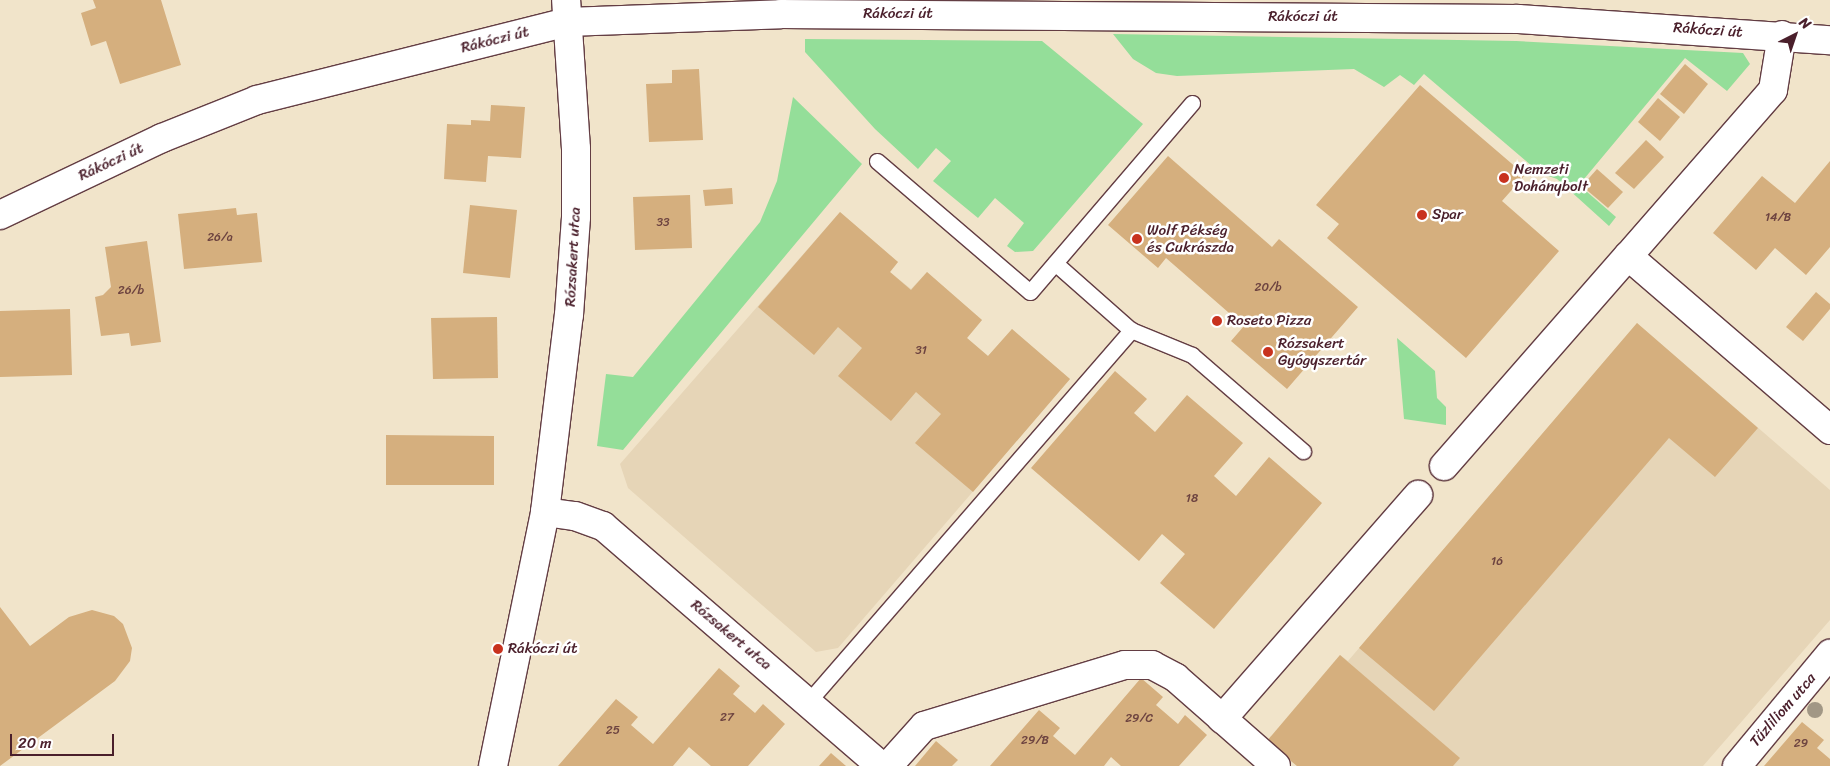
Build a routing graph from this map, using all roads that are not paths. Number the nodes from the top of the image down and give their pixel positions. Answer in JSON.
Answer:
{"nodes":[{"id":1,"x":1518,"y":10,"type":"edge"},
{"id":2,"x":567,"y":11,"type":"edge"},
{"id":3,"x":1782,"y":35,"type":"junction"},
{"id":4,"x":1830,"y":40,"type":"edge"},
{"id":5,"x":1192,"y":103,"type":"dead end"},
{"id":6,"x":877,"y":161,"type":"dead end"},
{"id":7,"x":0,"y":215,"type":"edge"},
{"id":8,"x":1628,"y":256,"type":"junction"},
{"id":9,"x":1055,"y":263,"type":"junction"},
{"id":10,"x":1132,"y":330,"type":"junction"},
{"id":11,"x":1830,"y":430,"type":"edge"},
{"id":12,"x":1303,"y":451,"type":"dead end"},
{"id":13,"x":1444,"y":466,"type":"dead end"},
{"id":14,"x":1418,"y":495,"type":"dead end"},
{"id":15,"x":545,"y":512,"type":"junction"},
{"id":16,"x":1830,"y":654,"type":"edge"},
{"id":17,"x":808,"y":702,"type":"junction"},
{"id":18,"x":1222,"y":719,"type":"junction"},
{"id":19,"x":493,"y":766,"type":"edge"},
{"id":20,"x":881,"y":766,"type":"edge"},
{"id":21,"x":888,"y":766,"type":"edge"},
{"id":22,"x":1276,"y":766,"type":"edge"},
{"id":23,"x":1737,"y":766,"type":"edge"}],
"edges":[{"from":1,"to":2,"type":"street","name":"Rákóczi út"},
{"from":1,"to":3,"type":"street","name":"Rákóczi út"},
{"from":2,"to":7,"type":"street","name":"Rákóczi út"},
{"from":2,"to":15,"type":"street","name":"Rózsakert utca"},
{"from":3,"to":4,"type":"street","name":"Rákóczi út"},
{"from":3,"to":8,"type":"street"},
{"from":5,"to":9,"type":"lane"},
{"from":6,"to":9,"type":"lane"},
{"from":8,"to":11,"type":"street"},
{"from":8,"to":13,"type":"street"},
{"from":9,"to":10,"type":"lane"},
{"from":10,"to":12,"type":"lane"},
{"from":10,"to":17,"type":"lane"},
{"from":14,"to":18,"type":"street"},
{"from":15,"to":17,"type":"street","name":"Rózsakert utca"},
{"from":15,"to":19,"type":"street","name":"Rózsakert utca"},
{"from":16,"to":23,"type":"street","name":"Tűzliliom utca"},
{"from":17,"to":20,"type":"street","name":"Rózsakert utca"},
{"from":18,"to":21,"type":"street"},
{"from":18,"to":22,"type":"street"}]}
